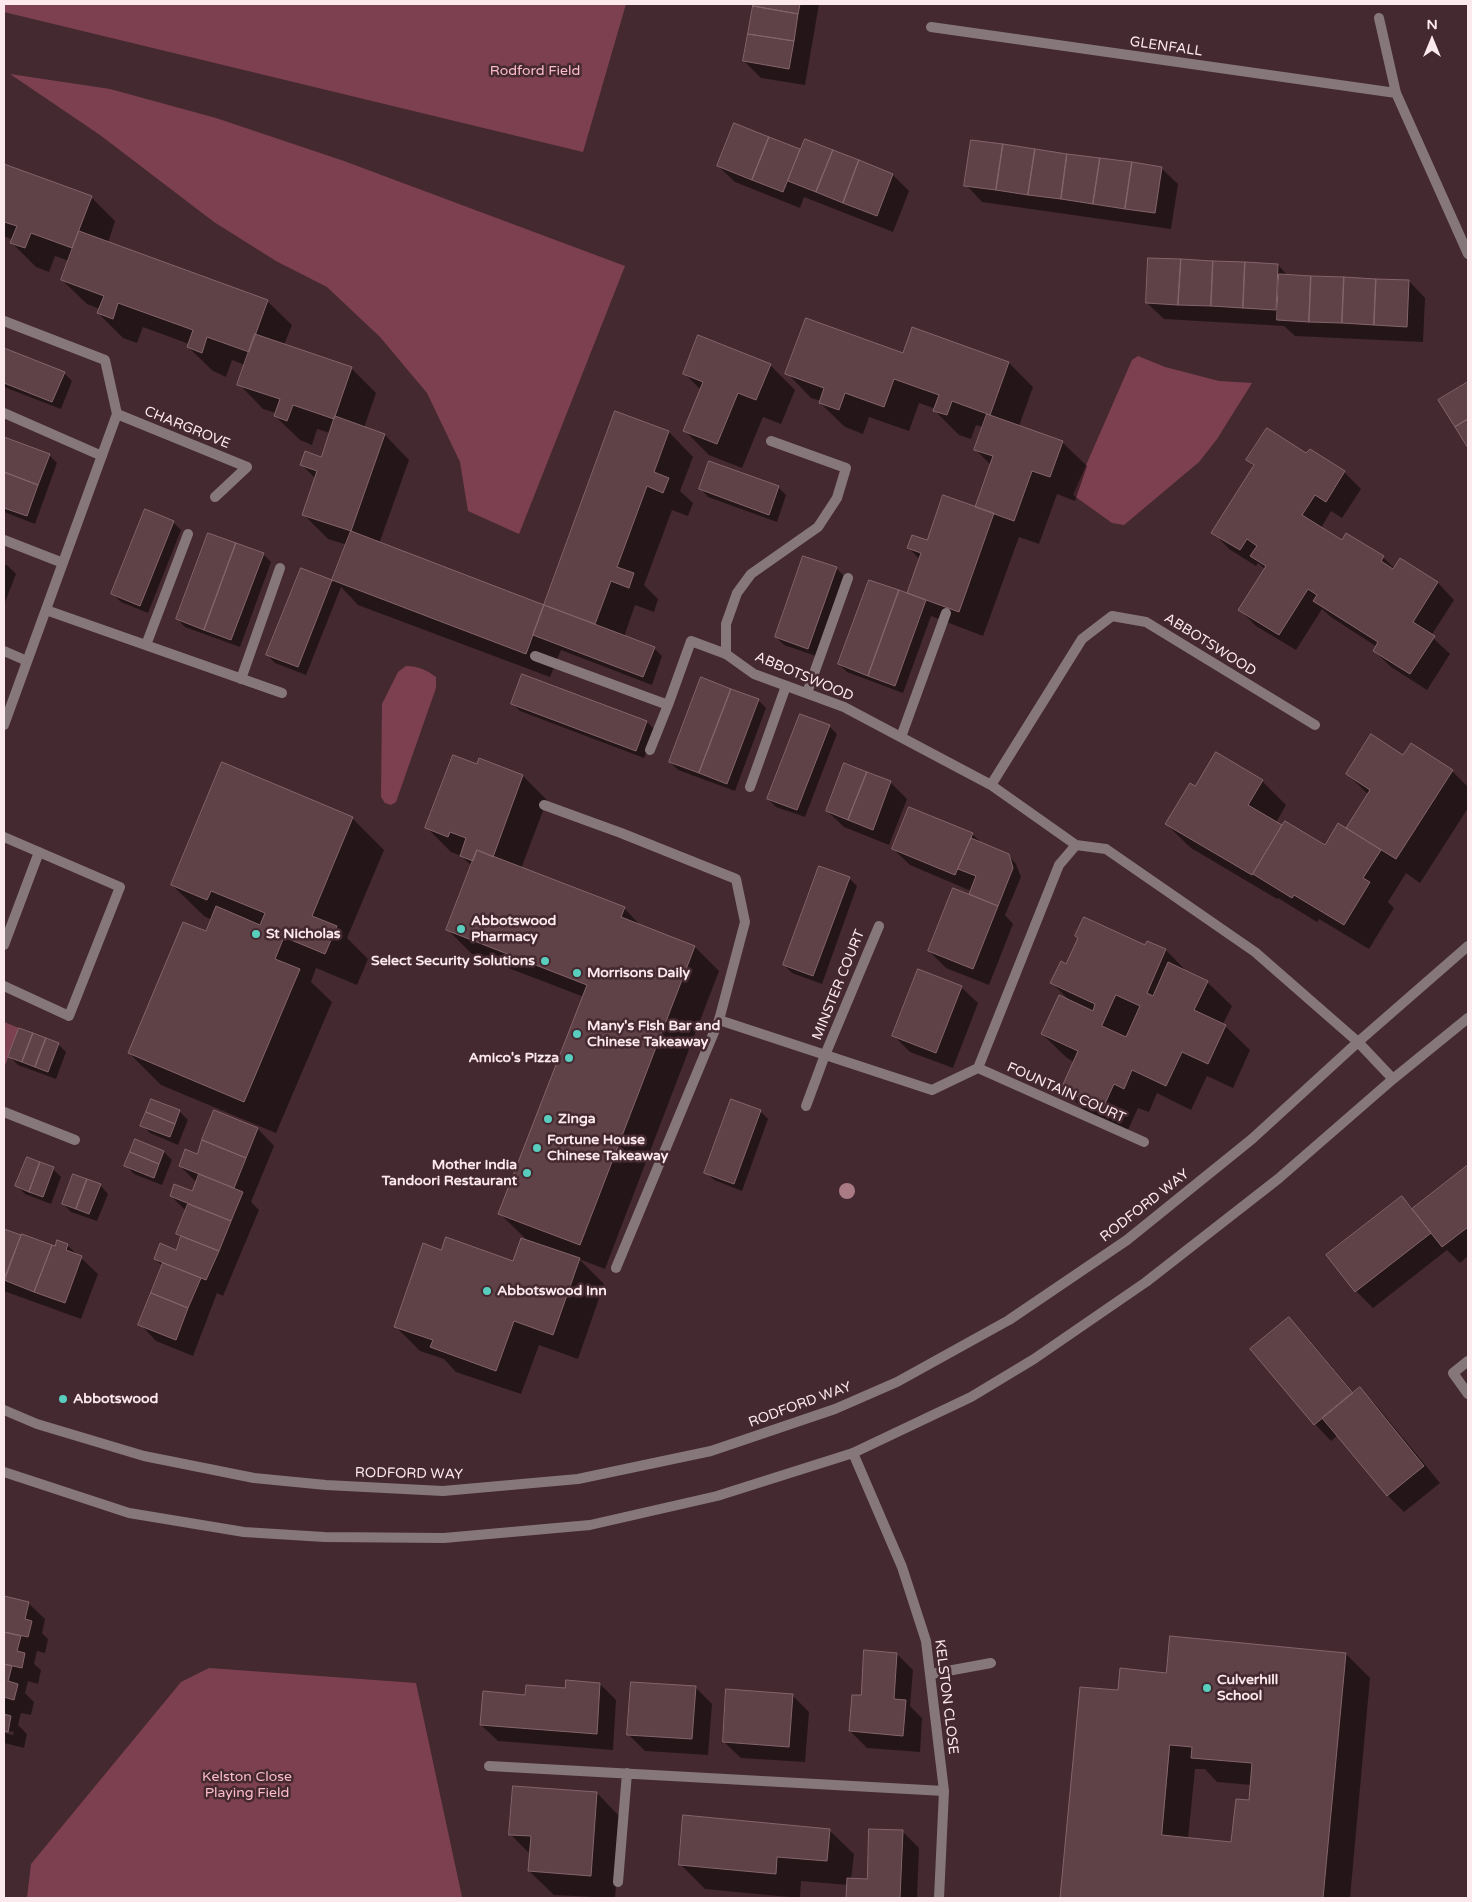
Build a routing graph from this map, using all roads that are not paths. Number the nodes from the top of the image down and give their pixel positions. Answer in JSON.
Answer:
{"nodes":[{"id":1,"x":1379,"y":18,"type":"dead end"},
{"id":2,"x":931,"y":27,"type":"dead end"},
{"id":3,"x":1396,"y":93,"type":"junction"},
{"id":4,"x":1468,"y":254,"type":"edge"},
{"id":5,"x":4,"y":321,"type":"edge"},
{"id":6,"x":4,"y":413,"type":"edge"},
{"id":7,"x":117,"y":414,"type":"junction"},
{"id":8,"x":771,"y":441,"type":"dead end"},
{"id":9,"x":102,"y":456,"type":"junction"},
{"id":10,"x":215,"y":497,"type":"dead end"},
{"id":11,"x":188,"y":534,"type":"dead end"},
{"id":12,"x":4,"y":540,"type":"edge"},
{"id":13,"x":63,"y":563,"type":"junction"},
{"id":14,"x":280,"y":568,"type":"dead end"},
{"id":15,"x":848,"y":578,"type":"dead end"},
{"id":16,"x":46,"y":610,"type":"junction"},
{"id":17,"x":946,"y":613,"type":"dead end"},
{"id":18,"x":146,"y":646,"type":"junction"},
{"id":19,"x":4,"y":651,"type":"edge"},
{"id":20,"x":726,"y":654,"type":"junction"},
{"id":21,"x":535,"y":656,"type":"dead end"},
{"id":22,"x":28,"y":660,"type":"junction"},
{"id":23,"x":241,"y":679,"type":"junction"},
{"id":24,"x":786,"y":686,"type":"junction"},
{"id":25,"x":282,"y":693,"type":"dead end"},
{"id":26,"x":807,"y":693,"type":"junction"},
{"id":27,"x":668,"y":705,"type":"junction"},
{"id":28,"x":4,"y":725,"type":"edge"},
{"id":29,"x":1315,"y":725,"type":"dead end"},
{"id":30,"x":901,"y":737,"type":"junction"},
{"id":31,"x":650,"y":750,"type":"dead end"},
{"id":32,"x":991,"y":785,"type":"junction"},
{"id":33,"x":750,"y":787,"type":"dead end"},
{"id":34,"x":544,"y":805,"type":"dead end"},
{"id":35,"x":4,"y":837,"type":"edge"},
{"id":36,"x":1076,"y":845,"type":"junction"},
{"id":37,"x":39,"y":852,"type":"junction"},
{"id":38,"x":879,"y":926,"type":"dead end"},
{"id":39,"x":4,"y":944,"type":"edge"},
{"id":40,"x":1468,"y":946,"type":"edge"},
{"id":41,"x":4,"y":986,"type":"edge"},
{"id":42,"x":1468,"y":1018,"type":"edge"},
{"id":43,"x":719,"y":1020,"type":"junction"},
{"id":44,"x":1358,"y":1042,"type":"junction"},
{"id":45,"x":825,"y":1055,"type":"junction"},
{"id":46,"x":978,"y":1068,"type":"junction"},
{"id":47,"x":1393,"y":1079,"type":"junction"},
{"id":48,"x":806,"y":1106,"type":"dead end"},
{"id":49,"x":4,"y":1112,"type":"edge"},
{"id":50,"x":75,"y":1140,"type":"dead end"},
{"id":51,"x":1144,"y":1142,"type":"dead end"},
{"id":52,"x":616,"y":1268,"type":"dead end"},
{"id":53,"x":1468,"y":1361,"type":"edge"},
{"id":54,"x":1468,"y":1394,"type":"edge"},
{"id":55,"x":4,"y":1410,"type":"edge"},
{"id":56,"x":853,"y":1453,"type":"junction"},
{"id":57,"x":4,"y":1472,"type":"edge"},
{"id":58,"x":990,"y":1663,"type":"dead end"},
{"id":59,"x":931,"y":1674,"type":"junction"},
{"id":60,"x":489,"y":1766,"type":"dead end"},
{"id":61,"x":627,"y":1774,"type":"junction"},
{"id":62,"x":944,"y":1791,"type":"junction"},
{"id":63,"x":618,"y":1882,"type":"dead end"},
{"id":64,"x":939,"y":1898,"type":"edge"}],
"edges":[{"from":1,"to":3,"type":"street"},
{"from":2,"to":3,"type":"street","name":"GLENFALL"},
{"from":3,"to":4,"type":"street"},
{"from":5,"to":7,"type":"street"},
{"from":6,"to":9,"type":"street"},
{"from":7,"to":9,"type":"street"},
{"from":7,"to":10,"type":"street","name":"CHARGROVE"},
{"from":8,"to":20,"type":"street"},
{"from":9,"to":13,"type":"street"},
{"from":11,"to":18,"type":"street"},
{"from":12,"to":13,"type":"street"},
{"from":13,"to":16,"type":"street"},
{"from":14,"to":23,"type":"street"},
{"from":15,"to":26,"type":"street"},
{"from":16,"to":18,"type":"street"},
{"from":16,"to":22,"type":"street"},
{"from":17,"to":30,"type":"street"},
{"from":18,"to":23,"type":"street"},
{"from":19,"to":22,"type":"street"},
{"from":20,"to":24,"type":"street","name":"ABBOTSWOOD"},
{"from":20,"to":27,"type":"street","name":"ABBOTSWOOD"},
{"from":21,"to":27,"type":"street"},
{"from":22,"to":28,"type":"street"},
{"from":23,"to":25,"type":"street"},
{"from":24,"to":26,"type":"street","name":"ABBOTSWOOD"},
{"from":24,"to":33,"type":"street"},
{"from":26,"to":30,"type":"street","name":"ABBOTSWOOD"},
{"from":27,"to":31,"type":"street"},
{"from":29,"to":32,"type":"street","name":"ABBOTSWOOD"},
{"from":30,"to":32,"type":"street","name":"ABBOTSWOOD"},
{"from":32,"to":36,"type":"street","name":"ABBOTSWOOD"},
{"from":34,"to":43,"type":"street"},
{"from":35,"to":37,"type":"street"},
{"from":36,"to":44,"type":"street","name":"ABBOTSWOOD"},
{"from":36,"to":46,"type":"street"},
{"from":37,"to":39,"type":"street"},
{"from":37,"to":41,"type":"street"},
{"from":38,"to":45,"type":"street","name":"MINSTER COURT"},
{"from":40,"to":44,"type":"street","name":"RODFORD WAY"},
{"from":42,"to":47,"type":"street"},
{"from":43,"to":45,"type":"street"},
{"from":43,"to":52,"type":"street"},
{"from":44,"to":47,"type":"street","name":"ABBOTSWOOD"},
{"from":44,"to":55,"type":"street","name":"RODFORD WAY"},
{"from":45,"to":46,"type":"street"},
{"from":45,"to":48,"type":"street","name":"MINSTER COURT"},
{"from":46,"to":51,"type":"street","name":"FOUNTAIN COURT"},
{"from":47,"to":56,"type":"street"},
{"from":49,"to":50,"type":"street"},
{"from":53,"to":54,"type":"street"},
{"from":56,"to":57,"type":"street"},
{"from":56,"to":59,"type":"street","name":"KELSTON CLOSE"},
{"from":58,"to":59,"type":"street"},
{"from":59,"to":62,"type":"street","name":"KELSTON CLOSE"},
{"from":60,"to":61,"type":"street"},
{"from":61,"to":62,"type":"street"},
{"from":61,"to":63,"type":"street"},
{"from":62,"to":64,"type":"street","name":"KELSTON CLOSE"}]}
